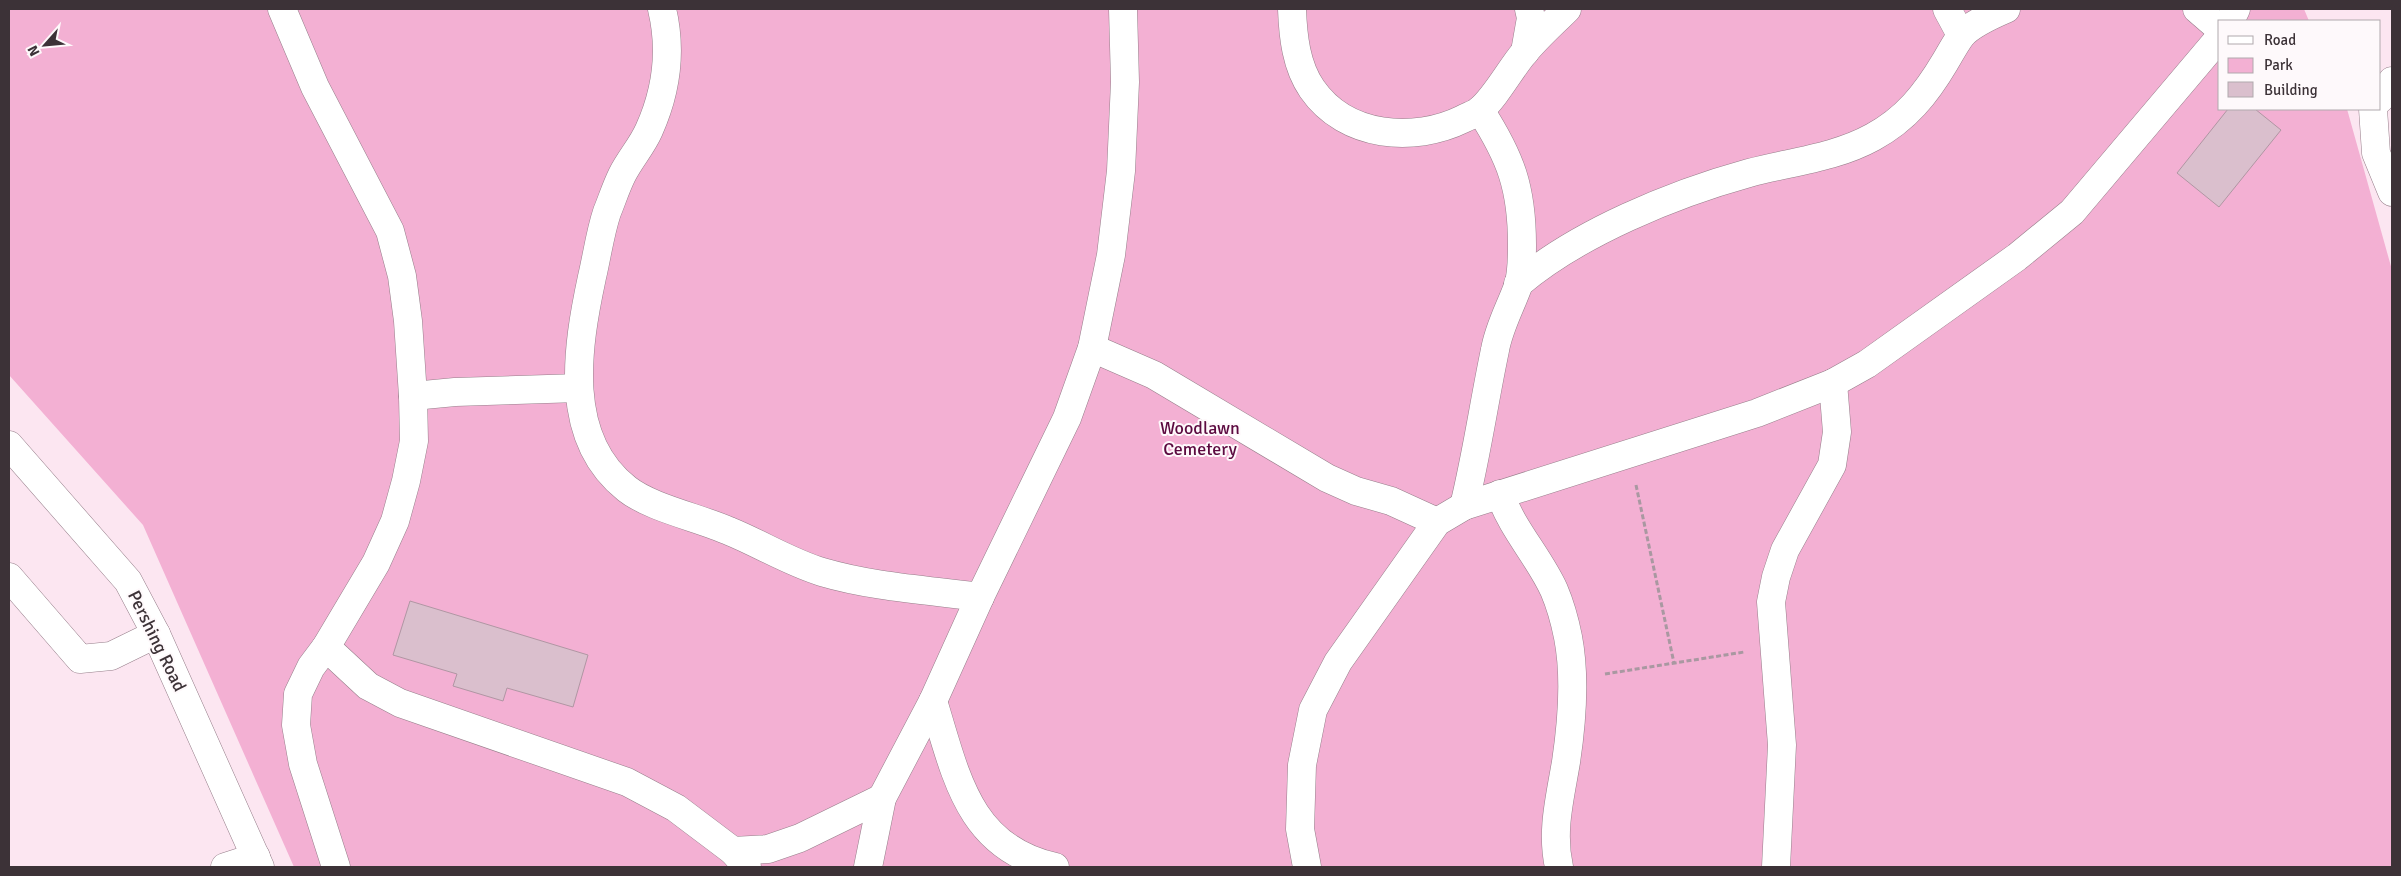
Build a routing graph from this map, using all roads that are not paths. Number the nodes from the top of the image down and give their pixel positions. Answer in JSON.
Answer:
{"nodes":[{"id":1,"x":282,"y":9,"type":"edge"},
{"id":2,"x":662,"y":9,"type":"edge"},
{"id":3,"x":1123,"y":9,"type":"edge"},
{"id":4,"x":1292,"y":9,"type":"edge"},
{"id":5,"x":1529,"y":9,"type":"edge"},
{"id":6,"x":1567,"y":9,"type":"edge"},
{"id":7,"x":1947,"y":9,"type":"edge"},
{"id":8,"x":2006,"y":9,"type":"edge"},
{"id":9,"x":2198,"y":9,"type":"edge"},
{"id":10,"x":2218,"y":27,"type":"edge"},
{"id":11,"x":1961,"y":35,"type":"junction"},
{"id":12,"x":2218,"y":39,"type":"edge"},
{"id":13,"x":1525,"y":52,"type":"junction"},
{"id":14,"x":2392,"y":81,"type":"edge"},
{"id":15,"x":2381,"y":98,"type":"edge"},
{"id":16,"x":1480,"y":110,"type":"junction"},
{"id":17,"x":2373,"y":110,"type":"edge"},
{"id":18,"x":2392,"y":192,"type":"edge"},
{"id":19,"x":1518,"y":284,"type":"junction"},
{"id":20,"x":1092,"y":348,"type":"junction"},
{"id":21,"x":1833,"y":384,"type":"junction"},
{"id":22,"x":579,"y":388,"type":"junction"},
{"id":23,"x":413,"y":396,"type":"junction"},
{"id":24,"x":9,"y":445,"type":"edge"},
{"id":25,"x":1500,"y":494,"type":"junction"},
{"id":26,"x":1464,"y":506,"type":"junction"},
{"id":27,"x":1437,"y":522,"type":"junction"},
{"id":28,"x":9,"y":577,"type":"edge"},
{"id":29,"x":980,"y":597,"type":"junction"},
{"id":30,"x":156,"y":634,"type":"junction"},
{"id":31,"x":326,"y":647,"type":"junction"},
{"id":32,"x":933,"y":701,"type":"junction"},
{"id":33,"x":882,"y":798,"type":"junction"},
{"id":34,"x":740,"y":859,"type":"edge"},
{"id":35,"x":258,"y":862,"type":"edge"},
{"id":36,"x":226,"y":867,"type":"edge"},
{"id":37,"x":336,"y":867,"type":"edge"},
{"id":38,"x":868,"y":867,"type":"edge"},
{"id":39,"x":1055,"y":867,"type":"edge"},
{"id":40,"x":1307,"y":867,"type":"edge"},
{"id":41,"x":1558,"y":867,"type":"edge"},
{"id":42,"x":1776,"y":867,"type":"edge"}],
"edges":[{"from":1,"to":23,"type":"street"},
{"from":2,"to":22,"type":"street"},
{"from":3,"to":20,"type":"street"},
{"from":4,"to":16,"type":"street"},
{"from":5,"to":13,"type":"street"},
{"from":6,"to":13,"type":"street"},
{"from":7,"to":11,"type":"street"},
{"from":8,"to":11,"type":"street"},
{"from":9,"to":10,"type":"street"},
{"from":11,"to":19,"type":"street"},
{"from":12,"to":21,"type":"street"},
{"from":13,"to":16,"type":"street"},
{"from":14,"to":15,"type":"street"},
{"from":16,"to":19,"type":"street"},
{"from":17,"to":18,"type":"street"},
{"from":19,"to":26,"type":"street"},
{"from":20,"to":27,"type":"street"},
{"from":20,"to":29,"type":"street"},
{"from":21,"to":25,"type":"street"},
{"from":21,"to":42,"type":"street"},
{"from":22,"to":23,"type":"street"},
{"from":22,"to":29,"type":"street"},
{"from":23,"to":31,"type":"street"},
{"from":24,"to":30,"type":"street","name":"Pershing Road"},
{"from":25,"to":26,"type":"street"},
{"from":25,"to":41,"type":"street"},
{"from":26,"to":27,"type":"street"},
{"from":27,"to":40,"type":"street"},
{"from":28,"to":30,"type":"street"},
{"from":29,"to":32,"type":"street"},
{"from":30,"to":35,"type":"street","name":"Pershing Road"},
{"from":31,"to":34,"type":"street"},
{"from":31,"to":37,"type":"street"},
{"from":32,"to":33,"type":"street"},
{"from":32,"to":39,"type":"street"},
{"from":33,"to":34,"type":"street"},
{"from":33,"to":38,"type":"street"},
{"from":35,"to":36,"type":"street"}]}
